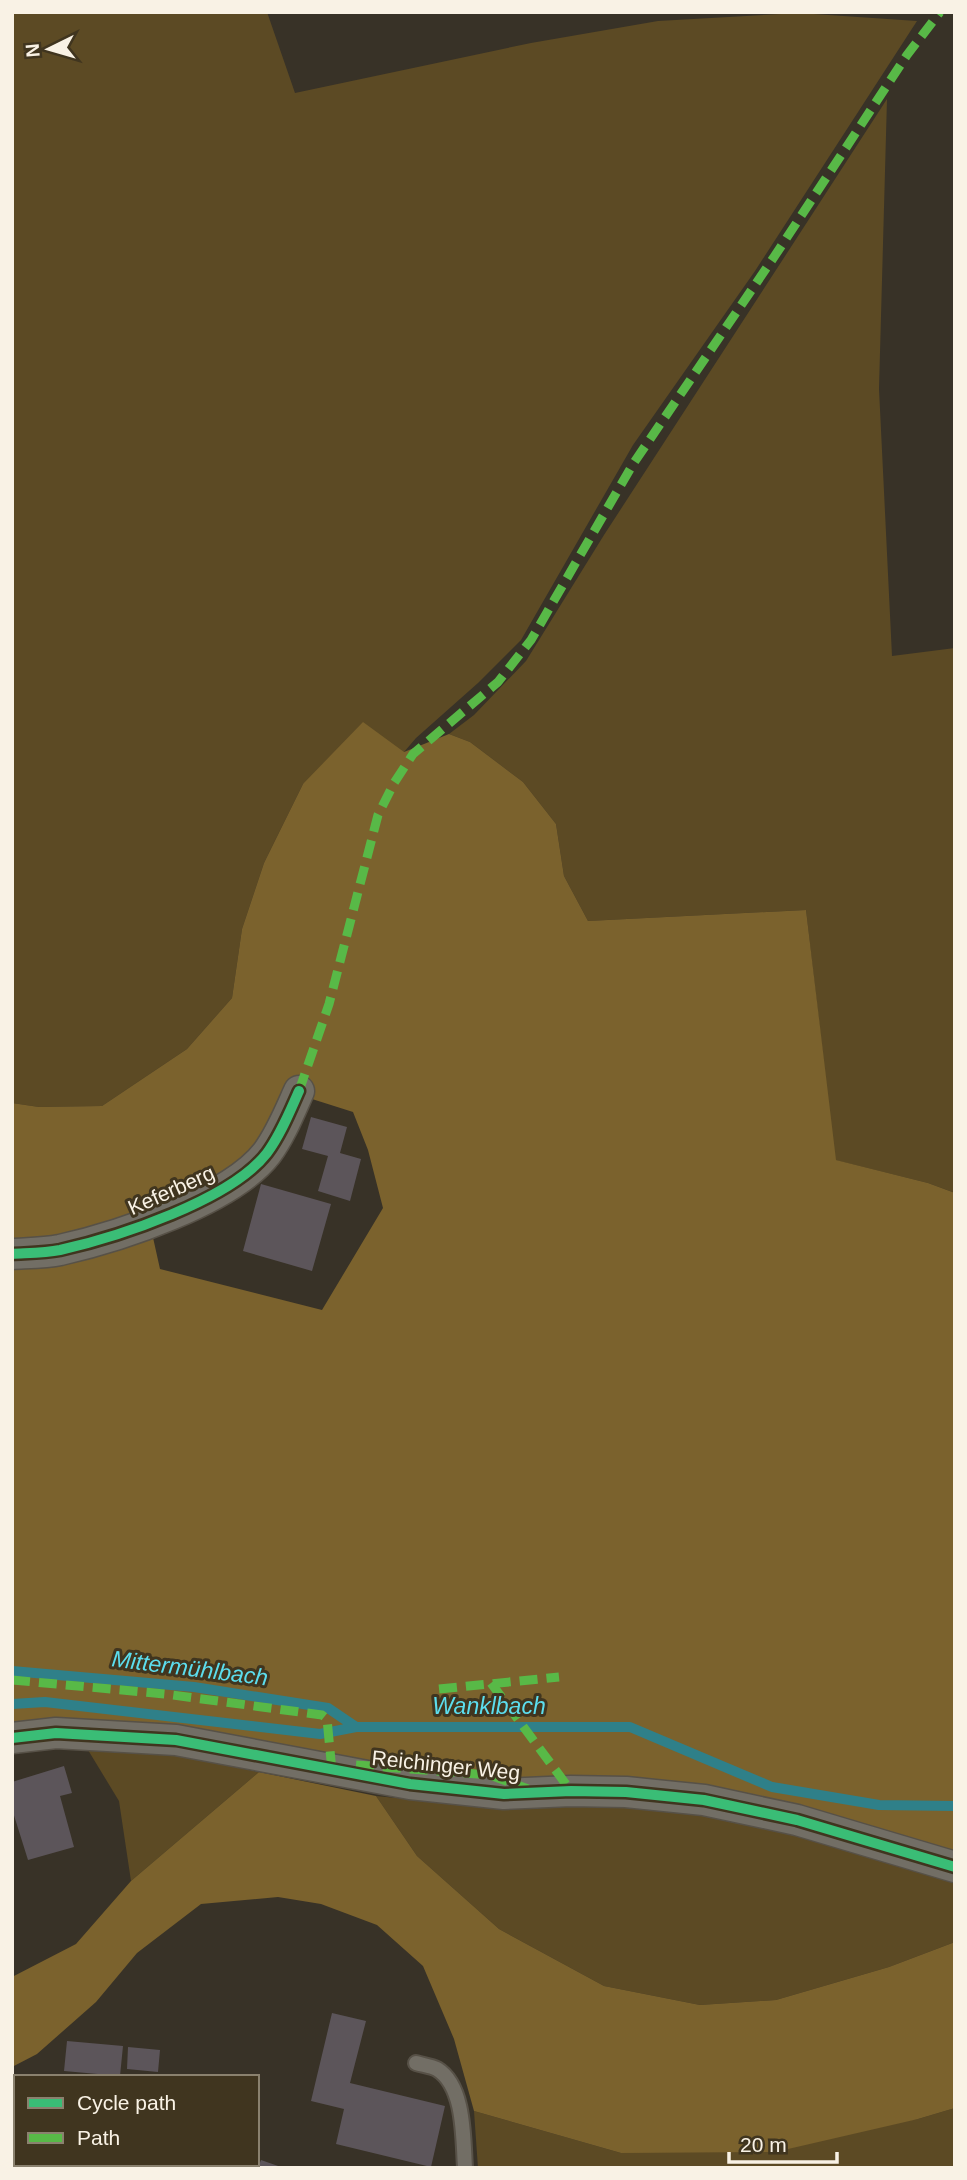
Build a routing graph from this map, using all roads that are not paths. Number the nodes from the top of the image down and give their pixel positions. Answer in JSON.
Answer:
{"nodes":[{"id":1,"x":299,"y":1091,"type":"dead end"},
{"id":2,"x":12,"y":1254,"type":"edge"},
{"id":3,"x":12,"y":1738,"type":"edge"},
{"id":4,"x":955,"y":1867,"type":"edge"},
{"id":5,"x":416,"y":2063,"type":"dead end"},
{"id":6,"x":465,"y":2168,"type":"edge"}],
"edges":[{"from":1,"to":2,"type":"street","name":"Keferberg"},
{"from":3,"to":4,"type":"street","name":"Reichinger Weg"},
{"from":5,"to":6,"type":"lane"}]}
